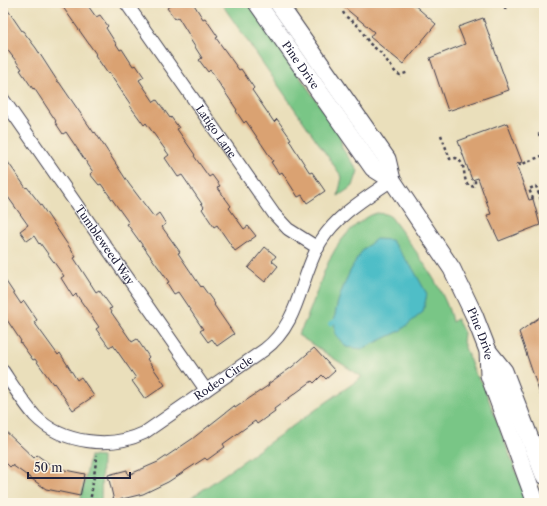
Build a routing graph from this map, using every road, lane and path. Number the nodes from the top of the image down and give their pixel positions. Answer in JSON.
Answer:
{"nodes":[{"id":1,"x":126,"y":3,"type":"edge"},
{"id":2,"x":257,"y":3,"type":"edge"},
{"id":3,"x":278,"y":3,"type":"edge"},
{"id":4,"x":506,"y":3,"type":"edge"},
{"id":5,"x":505,"y":9,"type":"dead end"},
{"id":6,"x":343,"y":12,"type":"dead end"},
{"id":7,"x":409,"y":72,"type":"dead end"},
{"id":8,"x":3,"y":99,"type":"edge"},
{"id":9,"x":544,"y":133,"type":"edge"},
{"id":10,"x":441,"y":135,"type":"dead end"},
{"id":11,"x":538,"y":135,"type":"dead end"},
{"id":12,"x":544,"y":156,"type":"edge"},
{"id":13,"x":519,"y":163,"type":"dead end"},
{"id":14,"x":475,"y":179,"type":"dead end"},
{"id":15,"x":392,"y":180,"type":"junction"},
{"id":16,"x":532,"y":199,"type":"dead end"},
{"id":17,"x":544,"y":199,"type":"edge"},
{"id":18,"x":318,"y":248,"type":"junction"},
{"id":19,"x":488,"y":350,"type":"junction"},
{"id":20,"x":3,"y":371,"type":"edge"},
{"id":21,"x":206,"y":390,"type":"junction"},
{"id":22,"x":97,"y":455,"type":"dead end"},
{"id":23,"x":544,"y":475,"type":"edge"},
{"id":24,"x":90,"y":503,"type":"edge"},
{"id":25,"x":536,"y":503,"type":"edge"}],
"edges":[{"from":1,"to":18,"type":"street","name":"Latigo Lane"},
{"from":2,"to":15,"type":"main road","name":"Pine Drive"},
{"from":3,"to":15,"type":"main road","name":"Pine Drive"},
{"from":4,"to":5,"type":"path"},
{"from":6,"to":7,"type":"path"},
{"from":8,"to":21,"type":"street","name":"Tumbleweed Way"},
{"from":9,"to":11,"type":"path"},
{"from":10,"to":14,"type":"path"},
{"from":12,"to":13,"type":"path"},
{"from":15,"to":18,"type":"street","name":"Rodeo Circle"},
{"from":15,"to":19,"type":"main road","name":"Pine Drive"},
{"from":16,"to":17,"type":"path"},
{"from":18,"to":21,"type":"street","name":"Rodeo Circle"},
{"from":19,"to":23,"type":"main road"},
{"from":19,"to":25,"type":"main road","name":"Pine Drive"},
{"from":20,"to":21,"type":"street","name":"Rodeo Circle"},
{"from":22,"to":24,"type":"path"}]}
